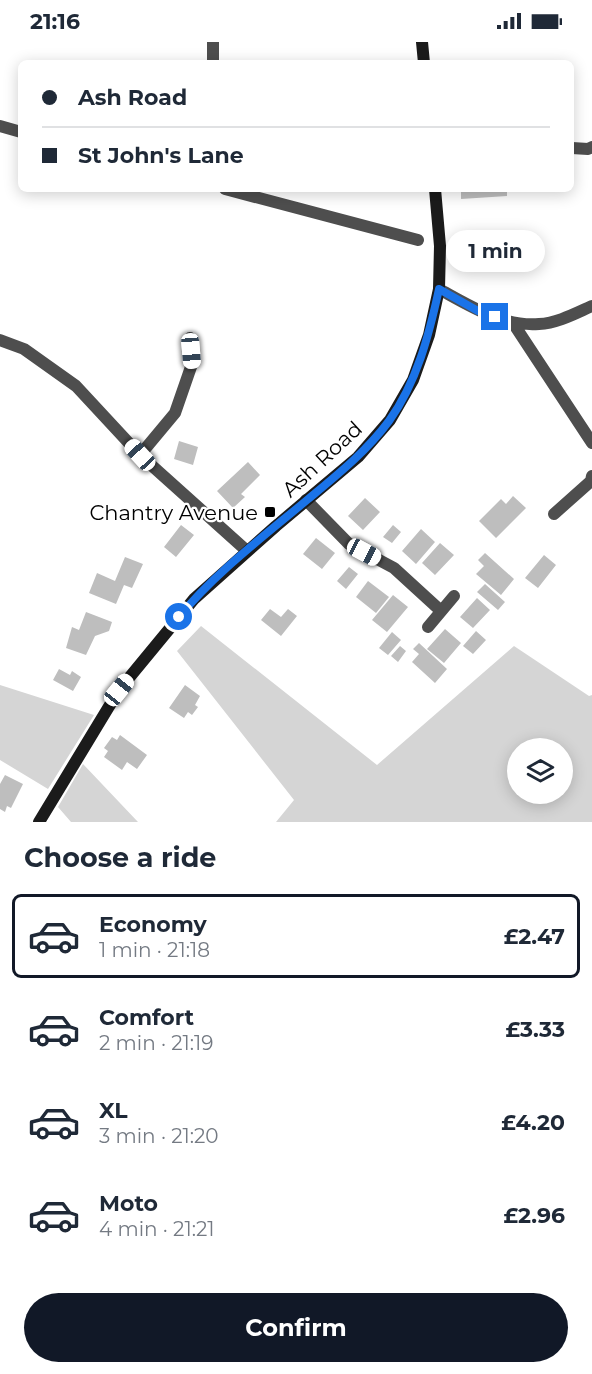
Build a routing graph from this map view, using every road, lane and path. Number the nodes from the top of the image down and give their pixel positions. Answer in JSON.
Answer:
{"nodes":[{"id":1,"x":213,"y":42,"type":"edge"},
{"id":2,"x":422,"y":42,"type":"edge"},
{"id":3,"x":213,"y":60,"type":"edge"},
{"id":4,"x":424,"y":60,"type":"edge"},
{"id":5,"x":0,"y":126,"type":"edge"},
{"id":6,"x":18,"y":131,"type":"edge"},
{"id":7,"x":592,"y":147,"type":"edge"},
{"id":8,"x":574,"y":148,"type":"edge"},
{"id":9,"x":236,"y":192,"type":"edge"},
{"id":10,"x":435,"y":192,"type":"edge"},
{"id":11,"x":418,"y":240,"type":"dead end"},
{"id":12,"x":439,"y":289,"type":"junction"},
{"id":13,"x":592,"y":306,"type":"edge"},
{"id":14,"x":513,"y":323,"type":"junction"},
{"id":15,"x":190,"y":338,"type":"dead end"},
{"id":16,"x":0,"y":340,"type":"edge"},
{"id":17,"x":592,"y":443,"type":"edge"},
{"id":18,"x":140,"y":455,"type":"junction"},
{"id":19,"x":592,"y":476,"type":"edge"},
{"id":20,"x":306,"y":500,"type":"junction"},
{"id":21,"x":554,"y":514,"type":"dead end"},
{"id":22,"x":247,"y":551,"type":"junction"},
{"id":23,"x":454,"y":596,"type":"dead end"},
{"id":24,"x":441,"y":611,"type":"junction"},
{"id":25,"x":428,"y":627,"type":"dead end"},
{"id":26,"x":39,"y":822,"type":"edge"}],
"edges":[{"from":1,"to":3,"type":"street"},
{"from":2,"to":4,"type":"street"},
{"from":5,"to":6,"type":"street"},
{"from":7,"to":8,"type":"street"},
{"from":9,"to":11,"type":"street"},
{"from":10,"to":12,"type":"street","name":"Ash Road"},
{"from":12,"to":14,"type":"street"},
{"from":12,"to":20,"type":"street","name":"Ash Road"},
{"from":13,"to":14,"type":"street"},
{"from":14,"to":17,"type":"street"},
{"from":15,"to":18,"type":"street"},
{"from":16,"to":18,"type":"street"},
{"from":18,"to":22,"type":"street"},
{"from":19,"to":21,"type":"street"},
{"from":20,"to":22,"type":"street","name":"Ash Road"},
{"from":20,"to":24,"type":"street"},
{"from":22,"to":26,"type":"street","name":"Ash Road"},
{"from":23,"to":24,"type":"street"},
{"from":24,"to":25,"type":"street"}]}
